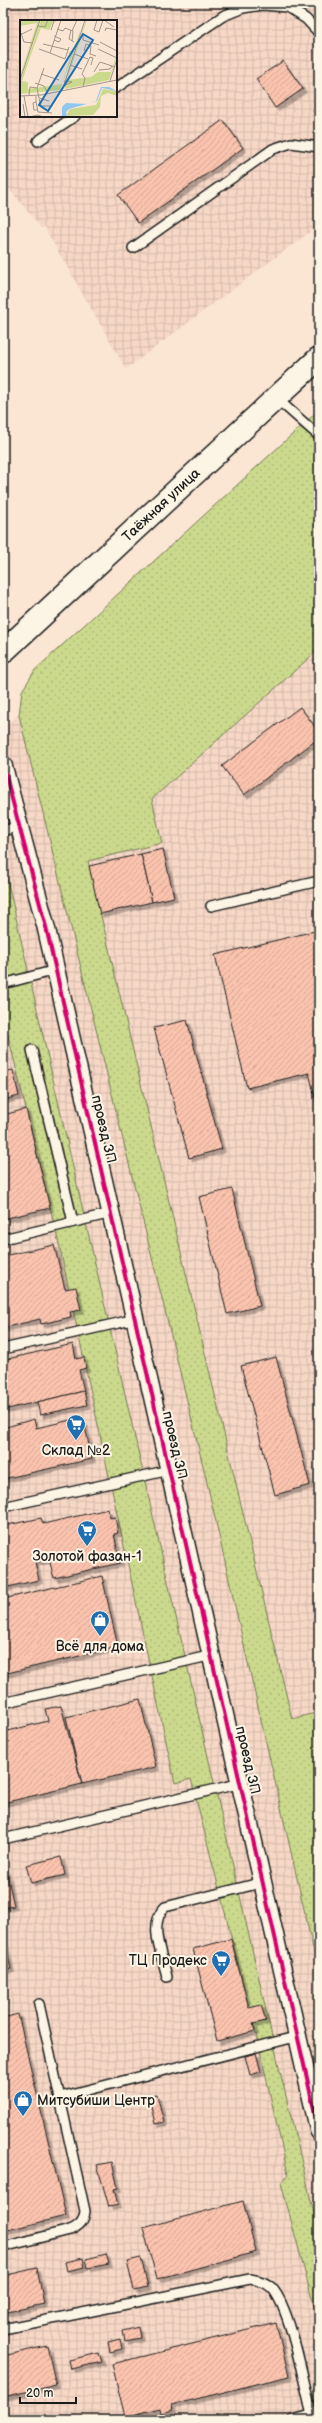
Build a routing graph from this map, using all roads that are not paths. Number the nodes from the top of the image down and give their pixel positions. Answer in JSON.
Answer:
{"nodes":[{"id":1,"x":319,"y":33,"type":"edge"},
{"id":2,"x":117,"y":87,"type":"edge"},
{"id":3,"x":73,"y":117,"type":"edge"},
{"id":4,"x":38,"y":140,"type":"dead end"},
{"id":5,"x":319,"y":147,"type":"edge"},
{"id":6,"x":133,"y":248,"type":"dead end"},
{"id":7,"x":319,"y":358,"type":"edge"},
{"id":8,"x":276,"y":398,"type":"junction"},
{"id":9,"x":319,"y":436,"type":"edge"},
{"id":10,"x":3,"y":652,"type":"edge"},
{"id":11,"x":3,"y":765,"type":"edge"},
{"id":12,"x":19,"y":826,"type":"junction"},
{"id":13,"x":3,"y":831,"type":"edge"},
{"id":14,"x":319,"y":881,"type":"edge"},
{"id":15,"x":211,"y":906,"type":"dead end"},
{"id":16,"x":56,"y":970,"type":"junction"},
{"id":17,"x":3,"y":984,"type":"edge"},
{"id":18,"x":32,"y":1050,"type":"dead end"},
{"id":19,"x":112,"y":1213,"type":"junction"},
{"id":20,"x":72,"y":1222,"type":"junction"},
{"id":21,"x":3,"y":1239,"type":"edge"},
{"id":22,"x":136,"y":1319,"type":"junction"},
{"id":23,"x":3,"y":1349,"type":"edge"},
{"id":24,"x":170,"y":1470,"type":"junction"},
{"id":25,"x":3,"y":1507,"type":"edge"},
{"id":26,"x":212,"y":1655,"type":"junction"},
{"id":27,"x":3,"y":1703,"type":"edge"},
{"id":28,"x":242,"y":1783,"type":"junction"},
{"id":29,"x":3,"y":1839,"type":"edge"},
{"id":30,"x":264,"y":1882,"type":"junction"},
{"id":31,"x":167,"y":1977,"type":"dead end"},
{"id":32,"x":39,"y":2004,"type":"dead end"},
{"id":33,"x":299,"y":2036,"type":"junction"},
{"id":34,"x":60,"y":2097,"type":"junction"},
{"id":35,"x":319,"y":2127,"type":"edge"},
{"id":36,"x":3,"y":2247,"type":"edge"},
{"id":37,"x":3,"y":2329,"type":"edge"},
{"id":38,"x":315,"y":2414,"type":"edge"},
{"id":39,"x":293,"y":2420,"type":"edge"}],
"edges":[{"from":1,"to":2,"type":"lane"},
{"from":3,"to":4,"type":"lane"},
{"from":5,"to":6,"type":"lane"},
{"from":7,"to":8,"type":"highway","name":"Таёжная улица"},
{"from":8,"to":9,"type":"lane"},
{"from":8,"to":10,"type":"highway","name":"Таёжная улица"},
{"from":11,"to":12,"type":"street","name":"проезд 3П"},
{"from":12,"to":13,"type":"lane"},
{"from":12,"to":16,"type":"street","name":"проезд 3П"},
{"from":14,"to":15,"type":"lane"},
{"from":16,"to":17,"type":"lane"},
{"from":16,"to":19,"type":"street","name":"проезд 3П"},
{"from":18,"to":20,"type":"lane"},
{"from":19,"to":20,"type":"lane"},
{"from":19,"to":22,"type":"street","name":"проезд 3П"},
{"from":20,"to":21,"type":"lane"},
{"from":22,"to":23,"type":"lane"},
{"from":22,"to":24,"type":"street","name":"проезд 3П"},
{"from":24,"to":25,"type":"lane"},
{"from":24,"to":26,"type":"street","name":"проезд 3П"},
{"from":26,"to":27,"type":"lane"},
{"from":26,"to":28,"type":"street","name":"проезд 3П"},
{"from":28,"to":29,"type":"lane"},
{"from":28,"to":30,"type":"street","name":"проезд 3П"},
{"from":30,"to":31,"type":"lane"},
{"from":30,"to":33,"type":"street","name":"проезд 3П"},
{"from":32,"to":34,"type":"lane"},
{"from":33,"to":34,"type":"lane"},
{"from":33,"to":35,"type":"street","name":"проезд 3П"},
{"from":34,"to":36,"type":"lane"},
{"from":37,"to":38,"type":"lane"},
{"from":38,"to":39,"type":"lane"}]}
